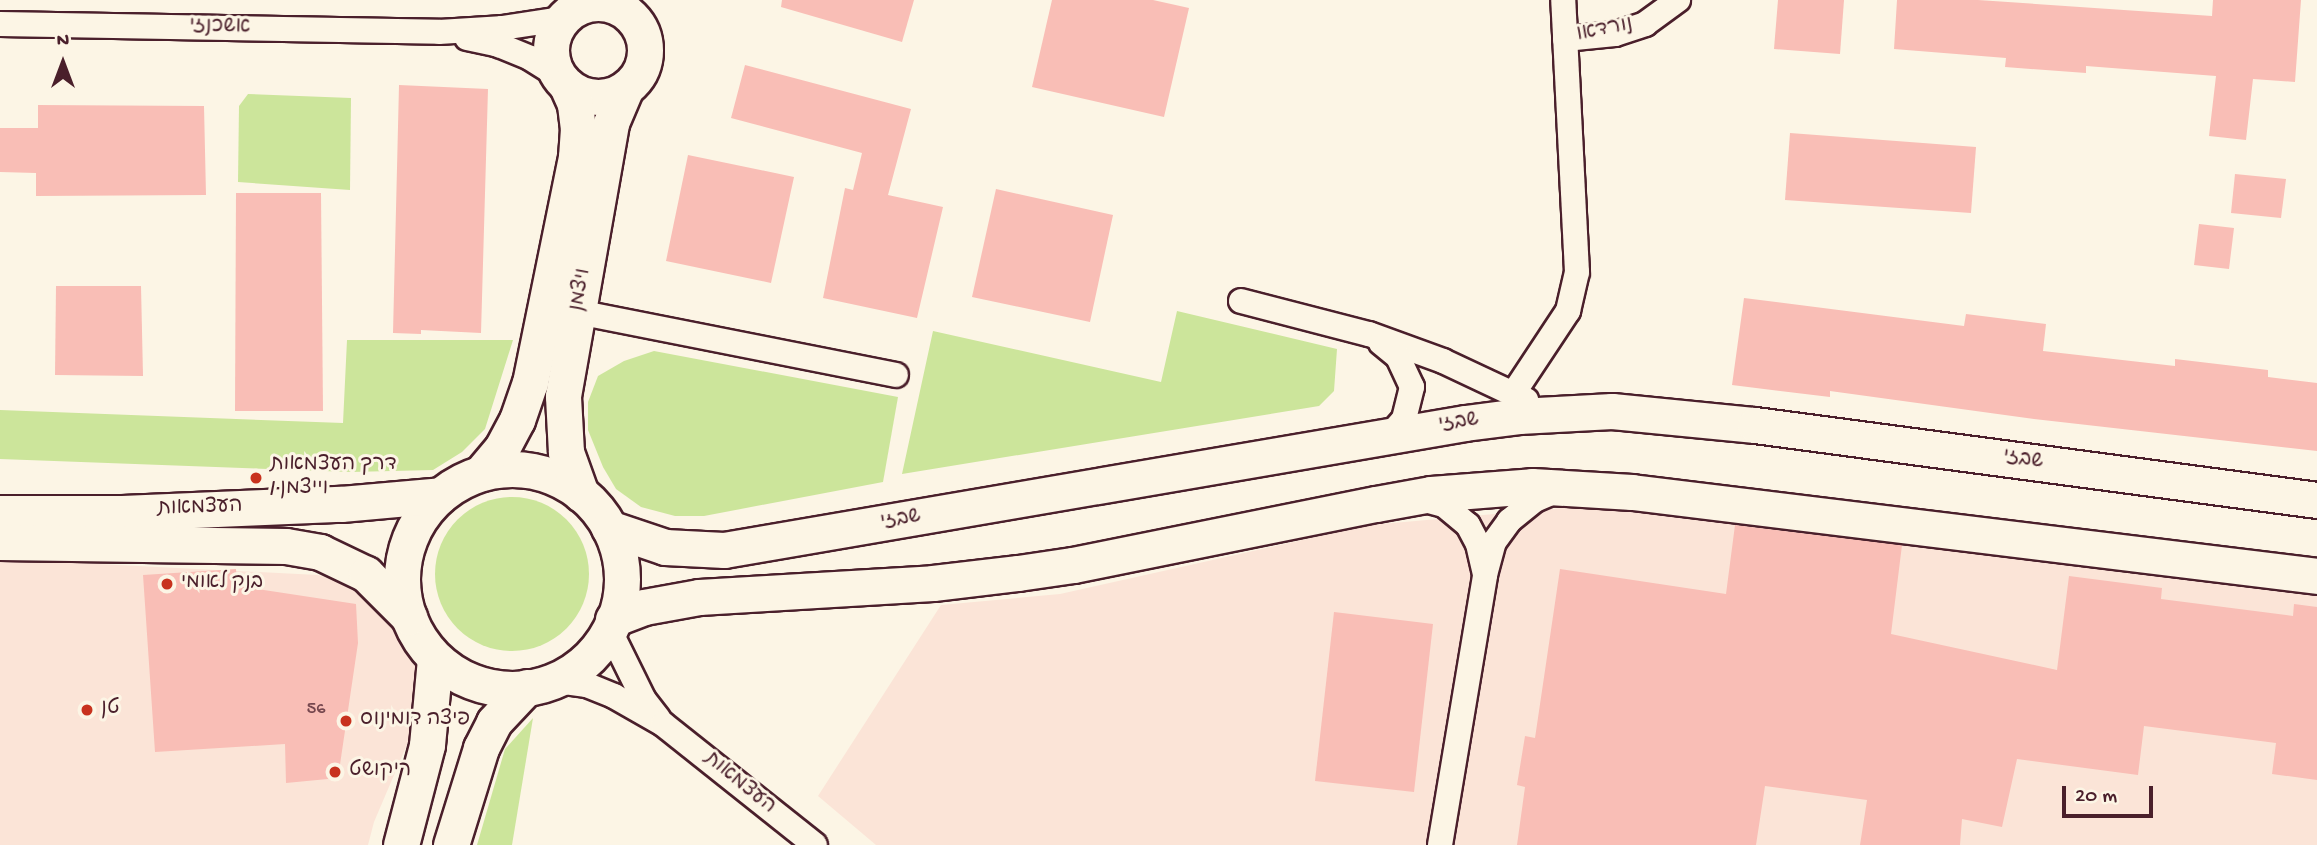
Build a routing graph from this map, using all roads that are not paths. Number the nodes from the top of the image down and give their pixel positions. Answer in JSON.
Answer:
{"nodes":[{"id":1,"x":644,"y":0,"type":"edge"},
{"id":2,"x":1563,"y":0,"type":"edge"},
{"id":3,"x":1678,"y":0,"type":"edge"},
{"id":4,"x":581,"y":7,"type":"edge"},
{"id":5,"x":0,"y":24,"type":"edge"},
{"id":6,"x":439,"y":32,"type":"junction"},
{"id":7,"x":643,"y":35,"type":"junction"},
{"id":8,"x":1565,"y":39,"type":"junction"},
{"id":9,"x":562,"y":80,"type":"junction"},
{"id":10,"x":626,"y":88,"type":"junction"},
{"id":11,"x":1241,"y":301,"type":"dead end"},
{"id":12,"x":578,"y":312,"type":"junction"},
{"id":13,"x":1369,"y":334,"type":"junction"},
{"id":14,"x":896,"y":375,"type":"dead end"},
{"id":15,"x":1513,"y":394,"type":"junction"},
{"id":16,"x":1556,"y":413,"type":"junction"},
{"id":17,"x":1389,"y":436,"type":"junction"},
{"id":18,"x":481,"y":473,"type":"junction"},
{"id":19,"x":1564,"y":487,"type":"junction"},
{"id":20,"x":581,"y":494,"type":"junction"},
{"id":21,"x":441,"y":495,"type":"junction"},
{"id":22,"x":1415,"y":498,"type":"junction"},
{"id":23,"x":2317,"y":500,"type":"edge"},
{"id":24,"x":0,"y":513,"type":"edge"},
{"id":25,"x":609,"y":528,"type":"junction"},
{"id":26,"x":0,"y":542,"type":"edge"},
{"id":27,"x":1485,"y":575,"type":"junction"},
{"id":28,"x":2317,"y":576,"type":"edge"},
{"id":29,"x":409,"y":617,"type":"junction"},
{"id":30,"x":611,"y":624,"type":"junction"},
{"id":31,"x":435,"y":658,"type":"junction"},
{"id":32,"x":539,"y":683,"type":"junction"},
{"id":33,"x":663,"y":724,"type":"junction"},
{"id":34,"x":401,"y":845,"type":"edge"},
{"id":35,"x":451,"y":845,"type":"edge"},
{"id":36,"x":815,"y":845,"type":"edge"},
{"id":37,"x":1440,"y":845,"type":"edge"}],
"edges":[{"from":1,"to":7,"type":"street"},
{"from":2,"to":8,"type":"street"},
{"from":3,"to":8,"type":"street","name":"נורדאו"},
{"from":4,"to":6,"type":"street","name":"אשכנזי"},
{"from":4,"to":7,"type":"street"},
{"from":4,"to":9,"type":"street"},
{"from":5,"to":6,"type":"street","name":"אשכנזי"},
{"from":6,"to":9,"type":"street","name":"אשכנזי"},
{"from":7,"to":10,"type":"street"},
{"from":8,"to":15,"type":"street"},
{"from":9,"to":10,"type":"street"},
{"from":9,"to":18,"type":"street","name":"ויצמן"},
{"from":10,"to":12,"type":"street","name":"ויצמן"},
{"from":11,"to":13,"type":"street"},
{"from":12,"to":14,"type":"street"},
{"from":12,"to":20,"type":"street","name":"ויצמן"},
{"from":13,"to":15,"type":"street"},
{"from":13,"to":17,"type":"street"},
{"from":15,"to":16,"type":"street"},
{"from":16,"to":17,"type":"street","name":"שבזי"},
{"from":16,"to":23,"type":"street","name":"שבזי"},
{"from":17,"to":25,"type":"street","name":"שבזי"},
{"from":18,"to":20,"type":"street"},
{"from":18,"to":21,"type":"street"},
{"from":19,"to":22,"type":"street"},
{"from":19,"to":27,"type":"street"},
{"from":19,"to":28,"type":"street"},
{"from":20,"to":25,"type":"street"},
{"from":21,"to":24,"type":"street","name":"העצמאות"},
{"from":21,"to":29,"type":"street"},
{"from":22,"to":27,"type":"street"},
{"from":22,"to":30,"type":"street"},
{"from":25,"to":30,"type":"street"},
{"from":26,"to":29,"type":"street","name":"העצמאות"},
{"from":27,"to":37,"type":"street"},
{"from":29,"to":31,"type":"street"},
{"from":30,"to":32,"type":"street"},
{"from":30,"to":33,"type":"street","name":"העצמאות"},
{"from":31,"to":32,"type":"street"},
{"from":31,"to":34,"type":"street"},
{"from":32,"to":33,"type":"street","name":"העצמאות"},
{"from":32,"to":35,"type":"street"},
{"from":33,"to":36,"type":"street","name":"העצמאות"}]}
